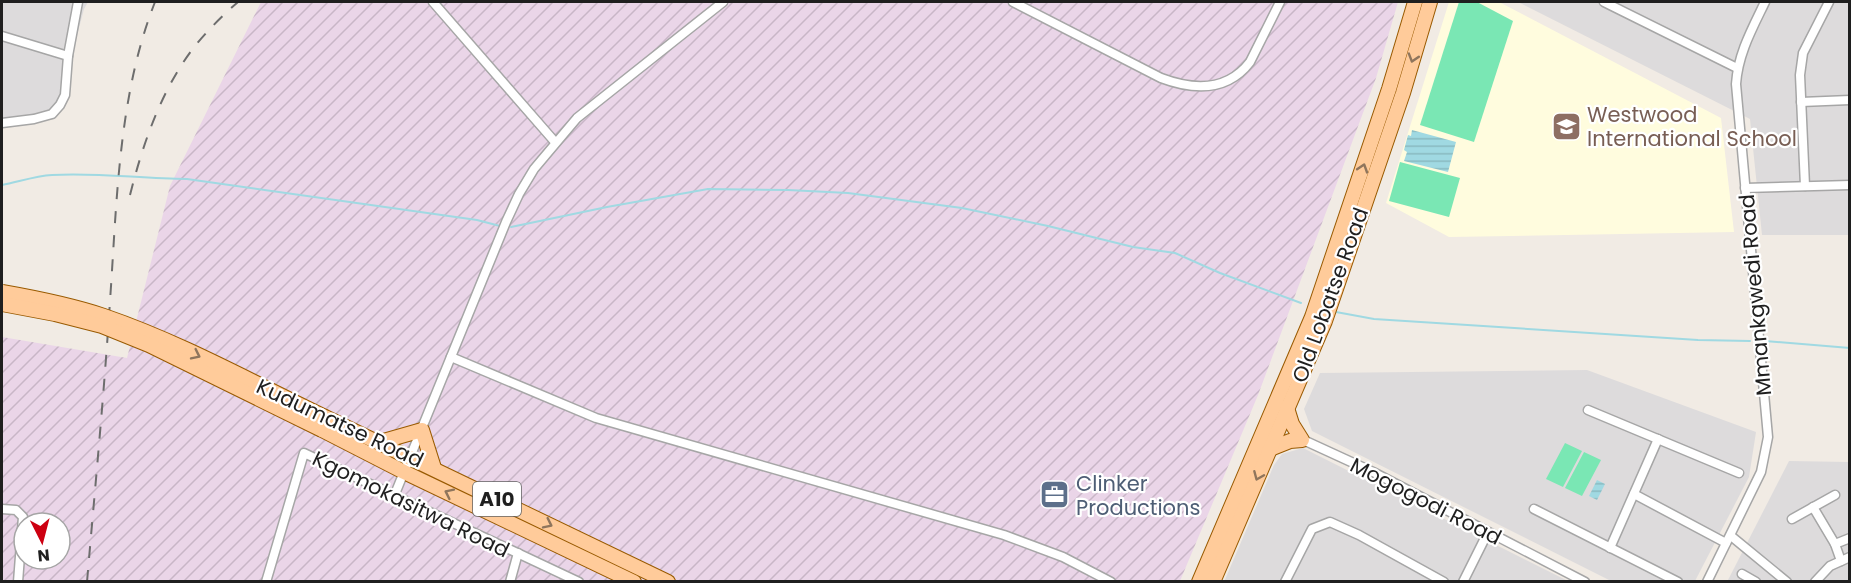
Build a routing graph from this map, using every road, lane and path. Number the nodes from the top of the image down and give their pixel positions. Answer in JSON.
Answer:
{"nodes":[{"id":1,"x":77,"y":2,"type":"edge"},
{"id":2,"x":434,"y":2,"type":"edge"},
{"id":3,"x":723,"y":2,"type":"edge"},
{"id":4,"x":1013,"y":2,"type":"edge"},
{"id":5,"x":1280,"y":2,"type":"edge"},
{"id":6,"x":1415,"y":2,"type":"edge"},
{"id":7,"x":1430,"y":2,"type":"edge"},
{"id":8,"x":1604,"y":2,"type":"edge"},
{"id":9,"x":1765,"y":2,"type":"edge"},
{"id":10,"x":1829,"y":2,"type":"edge"},
{"id":11,"x":2,"y":36,"type":"edge"},
{"id":12,"x":68,"y":56,"type":"junction"},
{"id":13,"x":1737,"y":68,"type":"junction"},
{"id":14,"x":1850,"y":100,"type":"edge"},
{"id":15,"x":1801,"y":102,"type":"junction"},
{"id":16,"x":2,"y":123,"type":"edge"},
{"id":17,"x":555,"y":142,"type":"junction"},
{"id":18,"x":1850,"y":185,"type":"edge"},
{"id":19,"x":1805,"y":186,"type":"junction"},
{"id":20,"x":1745,"y":188,"type":"junction"},
{"id":21,"x":2,"y":292,"type":"edge"},
{"id":22,"x":2,"y":304,"type":"edge"},
{"id":23,"x":451,"y":357,"type":"junction"},
{"id":24,"x":1287,"y":408,"type":"junction"},
{"id":25,"x":1588,"y":410,"type":"dead end"},
{"id":26,"x":1274,"y":422,"type":"junction"},
{"id":27,"x":323,"y":423,"type":"junction"},
{"id":28,"x":422,"y":430,"type":"junction"},
{"id":29,"x":1658,"y":439,"type":"junction"},
{"id":30,"x":1302,"y":440,"type":"junction"},
{"id":31,"x":380,"y":442,"type":"junction"},
{"id":32,"x":1270,"y":449,"type":"junction"},
{"id":33,"x":411,"y":457,"type":"junction"},
{"id":34,"x":434,"y":468,"type":"junction"},
{"id":35,"x":404,"y":472,"type":"junction"},
{"id":36,"x":1739,"y":473,"type":"dead end"},
{"id":37,"x":395,"y":494,"type":"junction"},
{"id":38,"x":1634,"y":494,"type":"junction"},
{"id":39,"x":1835,"y":495,"type":"dead end"},
{"id":40,"x":1813,"y":507,"type":"junction"},
{"id":41,"x":2,"y":509,"type":"edge"},
{"id":42,"x":1534,"y":509,"type":"dead end"},
{"id":43,"x":1792,"y":519,"type":"dead end"},
{"id":44,"x":1488,"y":532,"type":"junction"},
{"id":45,"x":1850,"y":538,"type":"edge"},
{"id":46,"x":1728,"y":540,"type":"junction"},
{"id":47,"x":1835,"y":544,"type":"junction"},
{"id":48,"x":1610,"y":548,"type":"junction"},
{"id":49,"x":518,"y":553,"type":"junction"},
{"id":50,"x":1845,"y":559,"type":"edge"},
{"id":51,"x":1742,"y":574,"type":"dead end"},
{"id":52,"x":18,"y":582,"type":"edge"},
{"id":53,"x":266,"y":582,"type":"edge"},
{"id":54,"x":510,"y":582,"type":"edge"},
{"id":55,"x":579,"y":582,"type":"edge"},
{"id":56,"x":634,"y":582,"type":"edge"},
{"id":57,"x":668,"y":582,"type":"edge"},
{"id":58,"x":1111,"y":582,"type":"edge"},
{"id":59,"x":1199,"y":582,"type":"edge"},
{"id":60,"x":1213,"y":582,"type":"edge"},
{"id":61,"x":1285,"y":582,"type":"edge"},
{"id":62,"x":1443,"y":582,"type":"edge"},
{"id":63,"x":1463,"y":582,"type":"edge"},
{"id":64,"x":1585,"y":582,"type":"edge"},
{"id":65,"x":1678,"y":582,"type":"edge"},
{"id":66,"x":1707,"y":582,"type":"edge"},
{"id":67,"x":1756,"y":582,"type":"edge"},
{"id":68,"x":1787,"y":582,"type":"edge"},
{"id":69,"x":1815,"y":582,"type":"edge"}],
"edges":[{"from":1,"to":12,"type":"street"},
{"from":2,"to":17,"type":"street"},
{"from":3,"to":17,"type":"street"},
{"from":4,"to":5,"type":"street"},
{"from":26,"to":6,"type":"main road","name":"Old Lobatse Road","one_way":true},
{"from":7,"to":24,"type":"main road","name":"Old Lobatse Road","one_way":true},
{"from":8,"to":13,"type":"street"},
{"from":9,"to":13,"type":"street","name":"Mmankgwedi Road"},
{"from":10,"to":15,"type":"street"},
{"from":11,"to":12,"type":"street"},
{"from":12,"to":16,"type":"street"},
{"from":13,"to":20,"type":"street","name":"Mmankgwedi Road"},
{"from":14,"to":15,"type":"street"},
{"from":15,"to":19,"type":"street"},
{"from":17,"to":23,"type":"street"},
{"from":18,"to":19,"type":"street"},
{"from":19,"to":20,"type":"street"},
{"from":20,"to":46,"type":"street","name":"Mmankgwedi Road"},
{"from":21,"to":27,"type":"main road","name":"Kudumatse Road","number":"A10","one_way":true,"bridge":true},
{"from":22,"to":27,"type":"main road","name":"Kudumatse Road","number":"A10","bridge":true},
{"from":23,"to":28,"type":"street"},
{"from":23,"to":58,"type":"street"},
{"from":24,"to":26,"type":"main road","name":"Old Lobatse Road"},
{"from":24,"to":30,"type":"main road"},
{"from":25,"to":29,"type":"street"},
{"from":26,"to":30,"type":"street","name":"Mogogodi Road"},
{"from":26,"to":32,"type":"main road","name":"Old Lobatse Road"},
{"from":26,"to":59,"type":"main road"},
{"from":27,"to":31,"type":"main road","name":"Kudumatse Road","number":"A10"},
{"from":27,"to":35,"type":"main road","name":"Kudumatse Road","number":"A10"},
{"from":28,"to":31,"type":"main road"},
{"from":28,"to":33,"type":"street"},
{"from":28,"to":34,"type":"main road"},
{"from":29,"to":36,"type":"street"},
{"from":29,"to":38,"type":"street"},
{"from":30,"to":32,"type":"main road"},
{"from":30,"to":44,"type":"street","name":"Mogogodi Road"},
{"from":31,"to":33,"type":"main road","name":"Kudumatse Road","number":"A10"},
{"from":32,"to":60,"type":"main road","name":"Old Lobatse Road","one_way":true},
{"from":33,"to":34,"type":"main road","name":"Kudumatse Road","number":"A10"},
{"from":33,"to":35,"type":"street"},
{"from":34,"to":57,"type":"main road","name":"Kudumatse Road","number":"A10","one_way":true},
{"from":35,"to":37,"type":"street"},
{"from":56,"to":35,"type":"main road","name":"Kudumatse Road","number":"A10","one_way":true},
{"from":37,"to":49,"type":"street","name":"Kgomokasitwa Road"},
{"from":37,"to":53,"type":"street","name":"Kgomokasitwa Road"},
{"from":38,"to":46,"type":"street"},
{"from":38,"to":48,"type":"street"},
{"from":39,"to":40,"type":"street"},
{"from":40,"to":43,"type":"street"},
{"from":40,"to":47,"type":"street"},
{"from":41,"to":52,"type":"street"},
{"from":42,"to":48,"type":"street"},
{"from":44,"to":63,"type":"street"},
{"from":44,"to":64,"type":"street","name":"Mogogodi Road"},
{"from":45,"to":47,"type":"street"},
{"from":46,"to":66,"type":"street","name":"Mmankgwedi Road"},
{"from":46,"to":68,"type":"street"},
{"from":47,"to":50,"type":"street"},
{"from":48,"to":65,"type":"street"},
{"from":49,"to":54,"type":"street","name":"Kgomokasitwa Road"},
{"from":49,"to":55,"type":"street"},
{"from":50,"to":69,"type":"street"},
{"from":51,"to":67,"type":"street"},
{"from":61,"to":62,"type":"street"}]}
